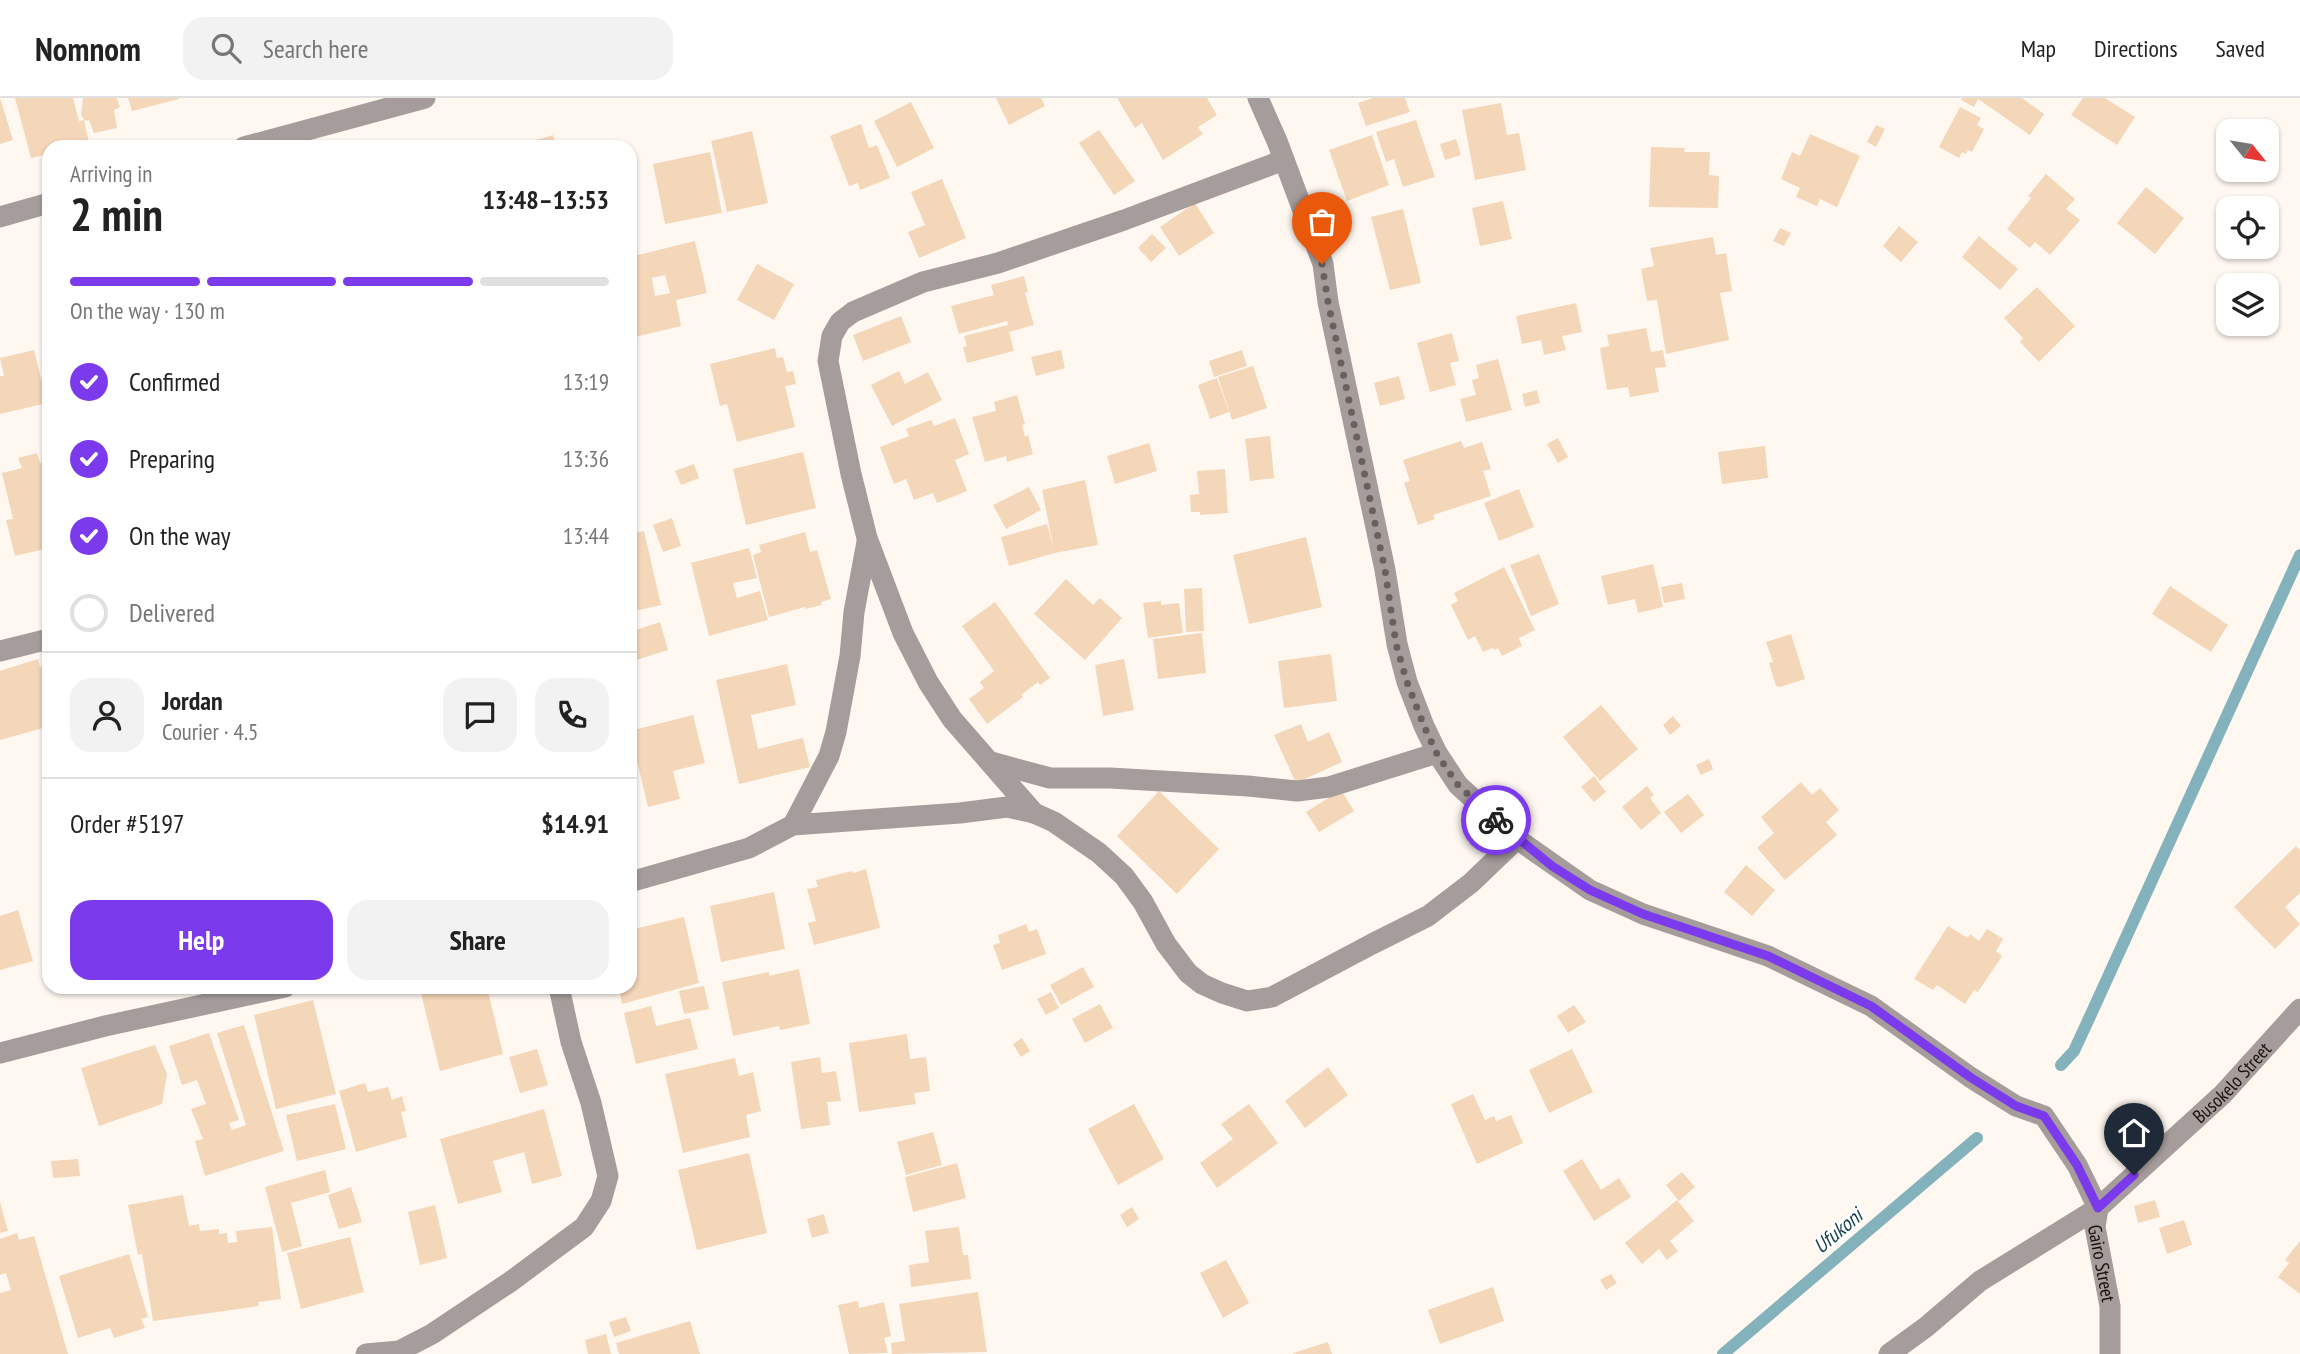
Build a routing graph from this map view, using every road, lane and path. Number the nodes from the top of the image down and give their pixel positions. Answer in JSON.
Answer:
{"nodes":[{"id":1,"x":425,"y":98,"type":"edge"},
{"id":2,"x":1261,"y":99,"type":"edge"},
{"id":3,"x":270,"y":140,"type":"edge"},
{"id":4,"x":1284,"y":160,"type":"junction"},
{"id":5,"x":42,"y":205,"type":"edge"},
{"id":6,"x":0,"y":217,"type":"edge"},
{"id":7,"x":867,"y":538,"type":"junction"},
{"id":8,"x":42,"y":641,"type":"edge"},
{"id":9,"x":0,"y":651,"type":"edge"},
{"id":10,"x":1437,"y":754,"type":"junction"},
{"id":11,"x":991,"y":762,"type":"junction"},
{"id":12,"x":1034,"y":813,"type":"junction"},
{"id":13,"x":793,"y":825,"type":"junction"},
{"id":14,"x":1517,"y":839,"type":"junction"},
{"id":15,"x":637,"y":880,"type":"edge"},
{"id":16,"x":253,"y":994,"type":"edge"},
{"id":17,"x":561,"y":994,"type":"edge"},
{"id":18,"x":2300,"y":1009,"type":"edge"},
{"id":19,"x":0,"y":1053,"type":"edge"},
{"id":20,"x":2098,"y":1208,"type":"junction"},
{"id":21,"x":366,"y":1354,"type":"edge"},
{"id":22,"x":1889,"y":1354,"type":"edge"},
{"id":23,"x":2110,"y":1354,"type":"edge"}],
"edges":[{"from":1,"to":3,"type":"street"},
{"from":2,"to":4,"type":"street","name":"Gairo Street"},
{"from":4,"to":7,"type":"street"},
{"from":4,"to":10,"type":"street","name":"Gairo Street"},
{"from":5,"to":6,"type":"street"},
{"from":7,"to":11,"type":"street"},
{"from":7,"to":13,"type":"street"},
{"from":8,"to":9,"type":"street"},
{"from":10,"to":11,"type":"street"},
{"from":10,"to":14,"type":"street","name":"Gairo Street"},
{"from":11,"to":12,"type":"street"},
{"from":12,"to":13,"type":"street"},
{"from":12,"to":14,"type":"street"},
{"from":13,"to":15,"type":"street"},
{"from":14,"to":20,"type":"street","name":"Gairo Street"},
{"from":16,"to":19,"type":"street"},
{"from":17,"to":21,"type":"street"},
{"from":18,"to":20,"type":"street","name":"Busokelo Street"},
{"from":20,"to":22,"type":"street","name":"Busokelo Street"},
{"from":20,"to":23,"type":"street","name":"Gairo Street"}]}
